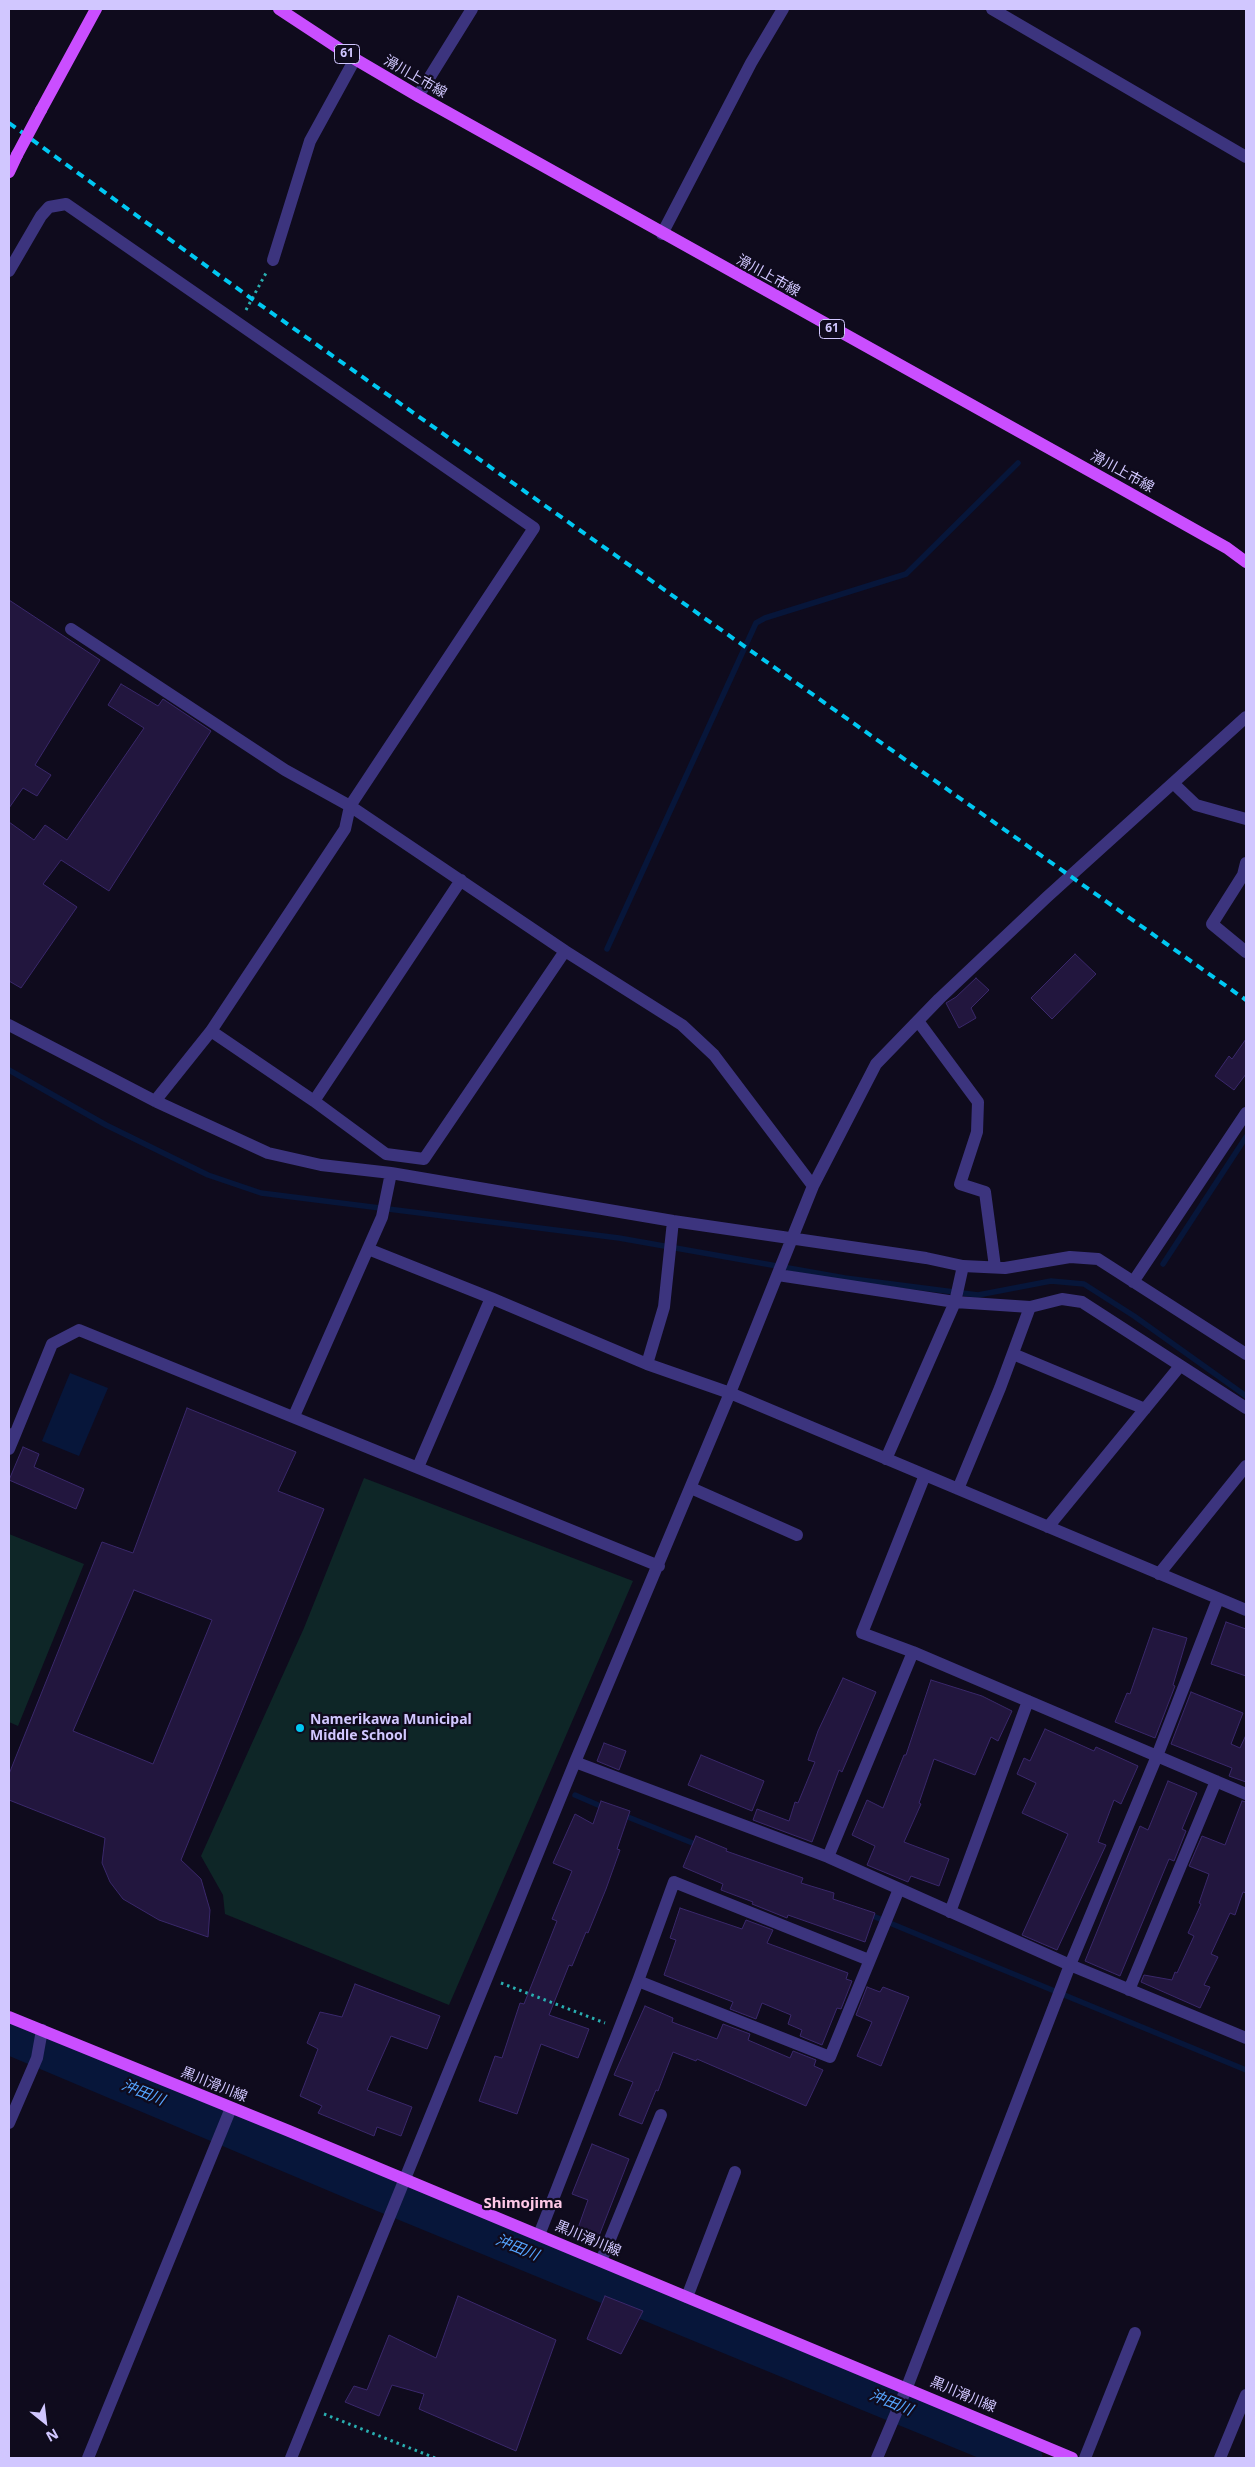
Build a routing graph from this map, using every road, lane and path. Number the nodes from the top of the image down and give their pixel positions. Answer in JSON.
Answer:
{"nodes":[{"id":1,"x":96,"y":9,"type":"edge"},
{"id":2,"x":279,"y":9,"type":"edge"},
{"id":3,"x":472,"y":9,"type":"edge"},
{"id":4,"x":784,"y":9,"type":"edge"},
{"id":5,"x":992,"y":9,"type":"edge"},
{"id":6,"x":355,"y":60,"type":"junction"},
{"id":7,"x":418,"y":96,"type":"junction"},
{"id":8,"x":1246,"y":157,"type":"edge"},
{"id":9,"x":9,"y":172,"type":"edge"},
{"id":10,"x":662,"y":234,"type":"junction"},
{"id":11,"x":273,"y":260,"type":"joint"},
{"id":12,"x":9,"y":271,"type":"edge"},
{"id":13,"x":239,"y":324,"type":"junction"},
{"id":14,"x":1246,"y":562,"type":"edge"},
{"id":15,"x":71,"y":629,"type":"dead end"},
{"id":16,"x":1246,"y":717,"type":"edge"},
{"id":17,"x":1173,"y":783,"type":"junction"},
{"id":18,"x":350,"y":806,"type":"junction"},
{"id":19,"x":1246,"y":819,"type":"edge"},
{"id":20,"x":1246,"y":863,"type":"edge"},
{"id":21,"x":461,"y":880,"type":"junction"},
{"id":22,"x":565,"y":951,"type":"junction"},
{"id":23,"x":1246,"y":952,"type":"edge"},
{"id":24,"x":918,"y":1021,"type":"junction"},
{"id":25,"x":9,"y":1025,"type":"edge"},
{"id":26,"x":211,"y":1031,"type":"junction"},
{"id":27,"x":154,"y":1101,"type":"junction"},
{"id":28,"x":314,"y":1101,"type":"junction"},
{"id":29,"x":1246,"y":1113,"type":"edge"},
{"id":30,"x":391,"y":1174,"type":"junction"},
{"id":31,"x":813,"y":1186,"type":"junction"},
{"id":32,"x":673,"y":1221,"type":"junction"},
{"id":33,"x":791,"y":1241,"type":"junction"},
{"id":34,"x":368,"y":1249,"type":"junction"},
{"id":35,"x":963,"y":1266,"type":"junction"},
{"id":36,"x":995,"y":1267,"type":"junction"},
{"id":37,"x":778,"y":1275,"type":"junction"},
{"id":38,"x":1132,"y":1282,"type":"junction"},
{"id":39,"x":491,"y":1298,"type":"junction"},
{"id":40,"x":955,"y":1302,"type":"junction"},
{"id":41,"x":1030,"y":1307,"type":"junction"},
{"id":42,"x":1013,"y":1354,"type":"junction"},
{"id":43,"x":1246,"y":1354,"type":"edge"},
{"id":44,"x":647,"y":1364,"type":"junction"},
{"id":45,"x":1180,"y":1366,"type":"junction"},
{"id":46,"x":730,"y":1393,"type":"junction"},
{"id":47,"x":1246,"y":1408,"type":"edge"},
{"id":48,"x":1145,"y":1409,"type":"junction"},
{"id":49,"x":294,"y":1416,"type":"junction"},
{"id":50,"x":11,"y":1435,"type":"edge"},
{"id":51,"x":9,"y":1449,"type":"edge"},
{"id":52,"x":886,"y":1459,"type":"junction"},
{"id":53,"x":1246,"y":1466,"type":"edge"},
{"id":54,"x":418,"y":1467,"type":"junction"},
{"id":55,"x":924,"y":1475,"type":"junction"},
{"id":56,"x":691,"y":1488,"type":"junction"},
{"id":57,"x":958,"y":1490,"type":"junction"},
{"id":58,"x":1048,"y":1527,"type":"junction"},
{"id":59,"x":798,"y":1534,"type":"dead end"},
{"id":60,"x":658,"y":1566,"type":"junction"},
{"id":61,"x":1159,"y":1574,"type":"junction"},
{"id":62,"x":1218,"y":1599,"type":"junction"},
{"id":63,"x":1246,"y":1610,"type":"edge"},
{"id":64,"x":913,"y":1652,"type":"junction"},
{"id":65,"x":1028,"y":1701,"type":"junction"},
{"id":66,"x":1157,"y":1756,"type":"junction"},
{"id":67,"x":575,"y":1762,"type":"junction"},
{"id":68,"x":1216,"y":1781,"type":"junction"},
{"id":69,"x":1246,"y":1794,"type":"edge"},
{"id":70,"x":828,"y":1857,"type":"junction"},
{"id":71,"x":899,"y":1889,"type":"junction"},
{"id":72,"x":950,"y":1912,"type":"junction"},
{"id":73,"x":869,"y":1960,"type":"junction"},
{"id":74,"x":1070,"y":1965,"type":"junction"},
{"id":75,"x":487,"y":1978,"type":"junction"},
{"id":76,"x":638,"y":1981,"type":"junction"},
{"id":77,"x":1129,"y":1990,"type":"junction"},
{"id":78,"x":9,"y":2018,"type":"edge"},
{"id":79,"x":619,"y":2028,"type":"junction"},
{"id":80,"x":42,"y":2030,"type":"junction"},
{"id":81,"x":1246,"y":2038,"type":"edge"},
{"id":82,"x":231,"y":2108,"type":"junction"},
{"id":83,"x":661,"y":2115,"type":"dead end"},
{"id":84,"x":9,"y":2123,"type":"edge"},
{"id":85,"x":735,"y":2172,"type":"dead end"},
{"id":86,"x":404,"y":2180,"type":"junction"},
{"id":87,"x":539,"y":2235,"type":"junction"},
{"id":88,"x":600,"y":2261,"type":"junction"},
{"id":89,"x":687,"y":2297,"type":"junction"},
{"id":90,"x":1135,"y":2333,"type":"dead end"},
{"id":91,"x":907,"y":2387,"type":"junction"},
{"id":92,"x":1246,"y":2395,"type":"edge"},
{"id":93,"x":311,"y":2408,"type":"junction"},
{"id":94,"x":88,"y":2458,"type":"edge"},
{"id":95,"x":291,"y":2458,"type":"edge"},
{"id":96,"x":435,"y":2458,"type":"edge"},
{"id":97,"x":877,"y":2458,"type":"edge"},
{"id":98,"x":1072,"y":2458,"type":"edge"},
{"id":99,"x":1085,"y":2458,"type":"edge"},
{"id":100,"x":1220,"y":2458,"type":"edge"}],
"edges":[{"from":1,"to":9,"type":"main road","bridge":true},
{"from":2,"to":6,"type":"main road","name":"滑川上市線","number":"61"},
{"from":3,"to":7,"type":"street"},
{"from":4,"to":10,"type":"street"},
{"from":5,"to":8,"type":"street"},
{"from":6,"to":7,"type":"main road","name":"滑川上市線","number":"61"},
{"from":6,"to":11,"type":"street"},
{"from":7,"to":10,"type":"main road","name":"滑川上市線","number":"61"},
{"from":10,"to":14,"type":"main road","name":"滑川上市線","number":"61"},
{"from":11,"to":13,"type":"path"},
{"from":12,"to":13,"type":"street"},
{"from":13,"to":18,"type":"street"},
{"from":15,"to":18,"type":"street"},
{"from":16,"to":17,"type":"street"},
{"from":17,"to":19,"type":"street"},
{"from":17,"to":24,"type":"street"},
{"from":18,"to":21,"type":"street"},
{"from":18,"to":26,"type":"street"},
{"from":20,"to":23,"type":"street"},
{"from":21,"to":22,"type":"street"},
{"from":21,"to":28,"type":"street"},
{"from":22,"to":28,"type":"street"},
{"from":22,"to":31,"type":"street"},
{"from":24,"to":31,"type":"street"},
{"from":24,"to":36,"type":"street"},
{"from":25,"to":27,"type":"street"},
{"from":26,"to":27,"type":"street"},
{"from":26,"to":28,"type":"street"},
{"from":27,"to":30,"type":"street"},
{"from":29,"to":38,"type":"street"},
{"from":30,"to":32,"type":"street"},
{"from":30,"to":34,"type":"street"},
{"from":31,"to":33,"type":"street"},
{"from":32,"to":33,"type":"street"},
{"from":32,"to":44,"type":"street"},
{"from":33,"to":35,"type":"street"},
{"from":33,"to":37,"type":"street"},
{"from":34,"to":39,"type":"street"},
{"from":34,"to":49,"type":"street"},
{"from":35,"to":36,"type":"street"},
{"from":35,"to":40,"type":"street"},
{"from":36,"to":38,"type":"street"},
{"from":37,"to":40,"type":"street"},
{"from":37,"to":46,"type":"street"},
{"from":38,"to":43,"type":"street"},
{"from":39,"to":44,"type":"street"},
{"from":39,"to":54,"type":"street"},
{"from":40,"to":41,"type":"street"},
{"from":40,"to":52,"type":"street"},
{"from":41,"to":42,"type":"street"},
{"from":41,"to":45,"type":"street"},
{"from":42,"to":48,"type":"street"},
{"from":42,"to":57,"type":"street"},
{"from":44,"to":46,"type":"street"},
{"from":45,"to":47,"type":"street"},
{"from":45,"to":48,"type":"street"},
{"from":46,"to":52,"type":"street"},
{"from":46,"to":56,"type":"street"},
{"from":48,"to":58,"type":"street"},
{"from":49,"to":50,"type":"street"},
{"from":49,"to":54,"type":"street"},
{"from":50,"to":51,"type":"street"},
{"from":52,"to":55,"type":"street"},
{"from":53,"to":61,"type":"street"},
{"from":54,"to":60,"type":"street"},
{"from":55,"to":57,"type":"street"},
{"from":55,"to":64,"type":"street"},
{"from":56,"to":59,"type":"street"},
{"from":56,"to":60,"type":"street"},
{"from":57,"to":58,"type":"street"},
{"from":58,"to":61,"type":"street"},
{"from":60,"to":67,"type":"street"},
{"from":61,"to":62,"type":"street"},
{"from":62,"to":63,"type":"street"},
{"from":62,"to":66,"type":"street"},
{"from":64,"to":65,"type":"street"},
{"from":64,"to":70,"type":"street"},
{"from":65,"to":66,"type":"street"},
{"from":65,"to":72,"type":"street"},
{"from":66,"to":68,"type":"street"},
{"from":66,"to":74,"type":"street"},
{"from":67,"to":70,"type":"street"},
{"from":67,"to":75,"type":"street"},
{"from":68,"to":69,"type":"street"},
{"from":68,"to":77,"type":"street"},
{"from":70,"to":71,"type":"street"},
{"from":71,"to":72,"type":"street"},
{"from":71,"to":73,"type":"street"},
{"from":72,"to":74,"type":"street"},
{"from":73,"to":76,"type":"street"},
{"from":73,"to":76,"type":"street"},
{"from":74,"to":77,"type":"street"},
{"from":74,"to":91,"type":"street"},
{"from":75,"to":79,"type":"path"},
{"from":75,"to":86,"type":"street"},
{"from":76,"to":79,"type":"street"},
{"from":77,"to":81,"type":"street"},
{"from":78,"to":80,"type":"main road","name":"黒川滑川線"},
{"from":79,"to":87,"type":"street"},
{"from":80,"to":82,"type":"main road","name":"黒川滑川線"},
{"from":80,"to":84,"type":"street"},
{"from":82,"to":86,"type":"main road","name":"黒川滑川線"},
{"from":82,"to":94,"type":"street"},
{"from":83,"to":88,"type":"street"},
{"from":85,"to":89,"type":"street"},
{"from":86,"to":87,"type":"main road","name":"黒川滑川線"},
{"from":86,"to":93,"type":"street"},
{"from":87,"to":88,"type":"main road","name":"黒川滑川線"},
{"from":88,"to":89,"type":"main road","name":"黒川滑川線"},
{"from":89,"to":91,"type":"main road","name":"黒川滑川線"},
{"from":90,"to":99,"type":"street"},
{"from":91,"to":97,"type":"street"},
{"from":91,"to":98,"type":"main road","name":"黒川滑川線"},
{"from":92,"to":100,"type":"street"},
{"from":93,"to":95,"type":"street"},
{"from":93,"to":96,"type":"path"}]}
